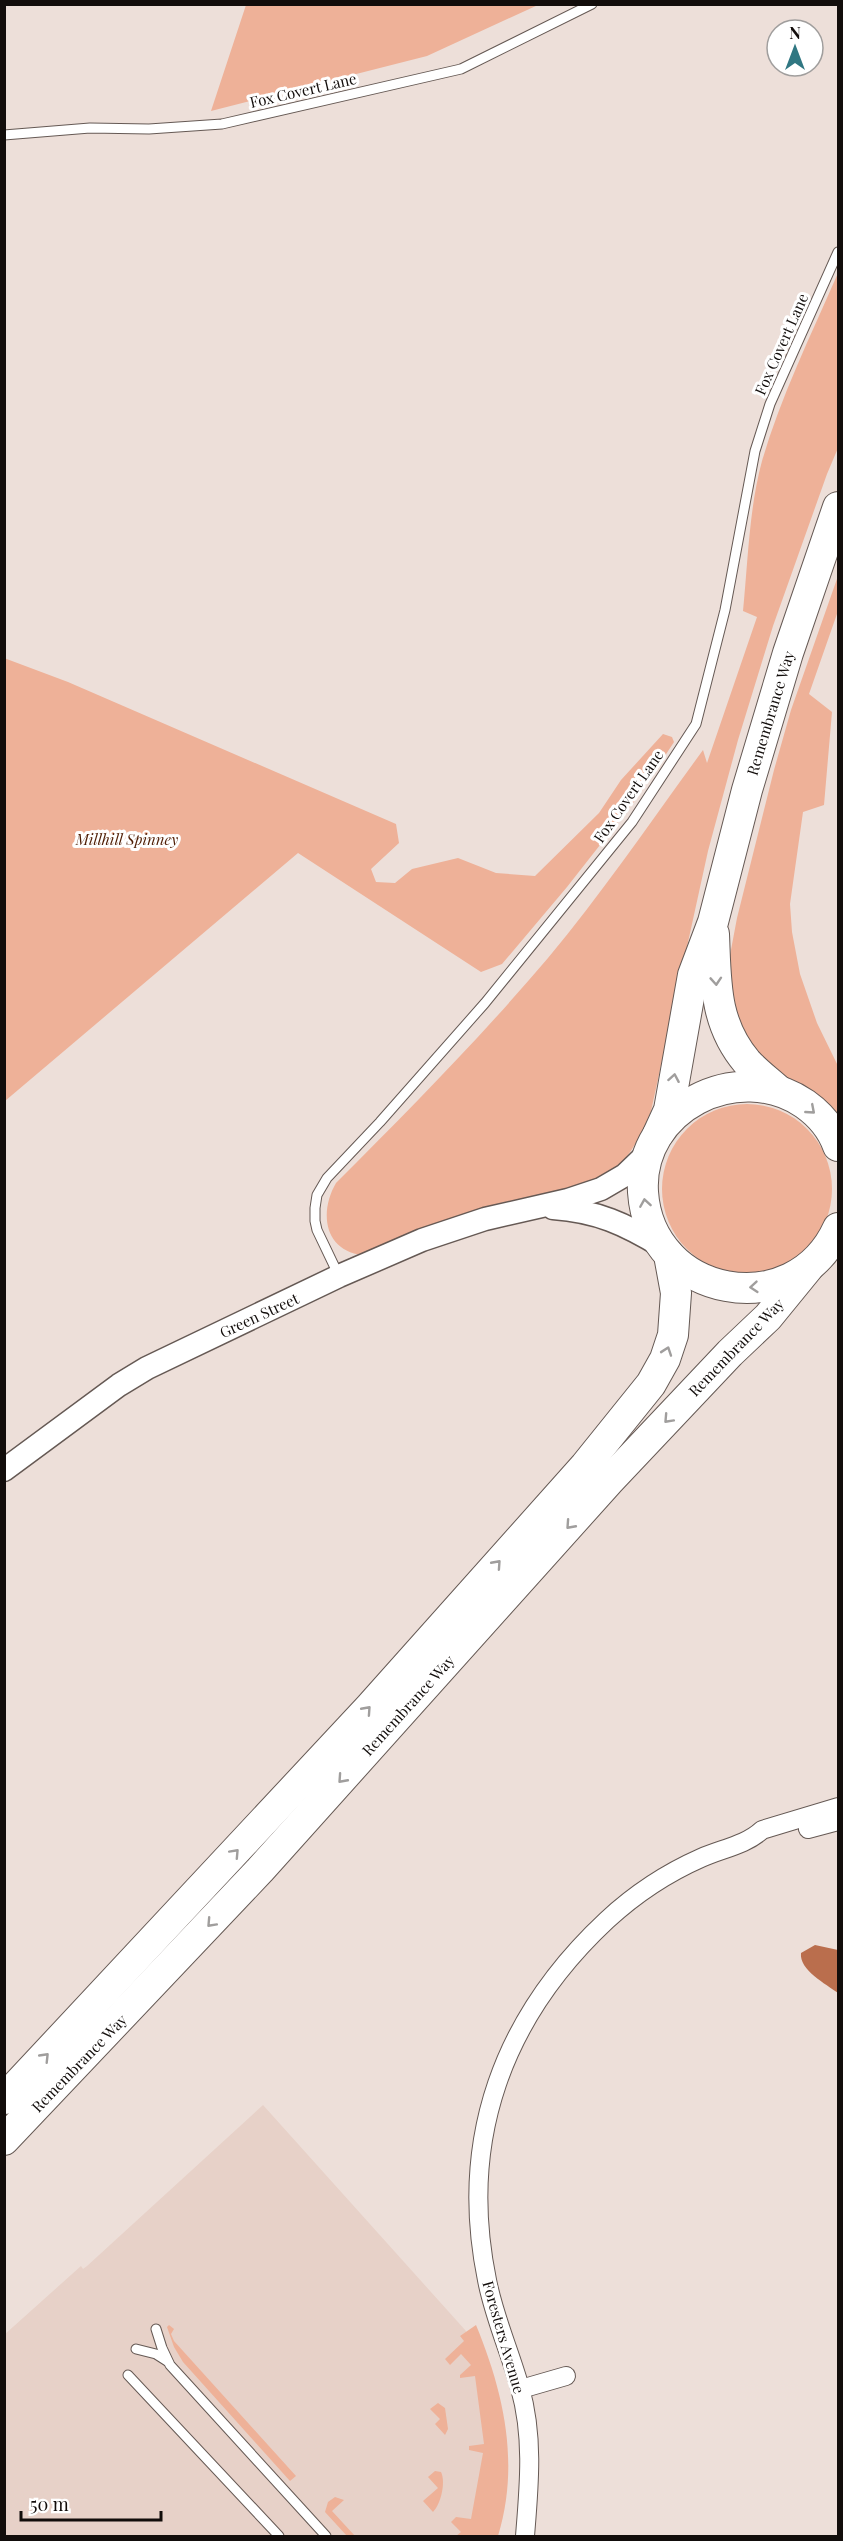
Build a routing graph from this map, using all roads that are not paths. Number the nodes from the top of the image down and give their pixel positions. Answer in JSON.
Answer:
{"nodes":[{"id":1,"x":592,"y":4,"type":"edge"},
{"id":2,"x":4,"y":135,"type":"edge"},
{"id":3,"x":838,"y":252,"type":"edge"},
{"id":4,"x":838,"y":507,"type":"edge"},
{"id":5,"x":713,"y":922,"type":"junction"},
{"id":6,"x":778,"y":1090,"type":"junction"},
{"id":7,"x":654,"y":1142,"type":"junction"},
{"id":8,"x":838,"y":1143,"type":"edge"},
{"id":9,"x":536,"y":1207,"type":"junction"},
{"id":10,"x":837,"y":1236,"type":"edge"},
{"id":11,"x":666,"y":1251,"type":"junction"},
{"id":12,"x":808,"y":1268,"type":"junction"},
{"id":13,"x":339,"y":1276,"type":"junction"},
{"id":14,"x":4,"y":1470,"type":"edge"},
{"id":15,"x":838,"y":1807,"type":"edge"},
{"id":16,"x":838,"y":1821,"type":"edge"},
{"id":17,"x":754,"y":1838,"type":"junction"},
{"id":18,"x":4,"y":2099,"type":"edge"},
{"id":19,"x":4,"y":2140,"type":"edge"},
{"id":20,"x":156,"y":2329,"type":"dead end"},
{"id":21,"x":136,"y":2349,"type":"dead end"},
{"id":22,"x":170,"y":2365,"type":"junction"},
{"id":23,"x":128,"y":2375,"type":"dead end"},
{"id":24,"x":566,"y":2376,"type":"dead end"},
{"id":25,"x":520,"y":2389,"type":"junction"},
{"id":26,"x":524,"y":2534,"type":"edge"},
{"id":27,"x":279,"y":2536,"type":"edge"},
{"id":28,"x":326,"y":2536,"type":"edge"}],
"edges":[{"from":1,"to":2,"type":"lane","name":"Fox Covert Lane"},
{"from":3,"to":13,"type":"lane","name":"Fox Covert Lane"},
{"from":4,"to":5,"type":"highway","name":"Remembrance Way"},
{"from":5,"to":6,"type":"highway","name":"Remembrance Way","one_way":true},
{"from":7,"to":5,"type":"highway","name":"Remembrance Way","one_way":true},
{"from":6,"to":7,"type":"highway"},
{"from":6,"to":8,"type":"highway","one_way":true},
{"from":7,"to":9,"type":"street","name":"Green Street"},
{"from":11,"to":7,"type":"highway","name":"Remembrance Way","one_way":true},
{"from":9,"to":11,"type":"street","name":"Green Street"},
{"from":9,"to":13,"type":"street","name":"Green Street"},
{"from":10,"to":12,"type":"highway"},
{"from":12,"to":11,"type":"highway","one_way":true},
{"from":18,"to":11,"type":"highway","name":"Remembrance Way","one_way":true},
{"from":12,"to":19,"type":"highway","name":"Remembrance Way","one_way":true},
{"from":13,"to":14,"type":"street","name":"Green Street"},
{"from":15,"to":17,"type":"street","name":"Foresters Avenue"},
{"from":16,"to":17,"type":"street","name":"Foresters Avenue"},
{"from":17,"to":25,"type":"street","name":"Foresters Avenue"},
{"from":20,"to":22,"type":"lane"},
{"from":21,"to":22,"type":"lane"},
{"from":22,"to":28,"type":"lane"},
{"from":23,"to":27,"type":"lane"},
{"from":24,"to":25,"type":"street"},
{"from":25,"to":26,"type":"street","name":"Foresters Avenue"}]}
